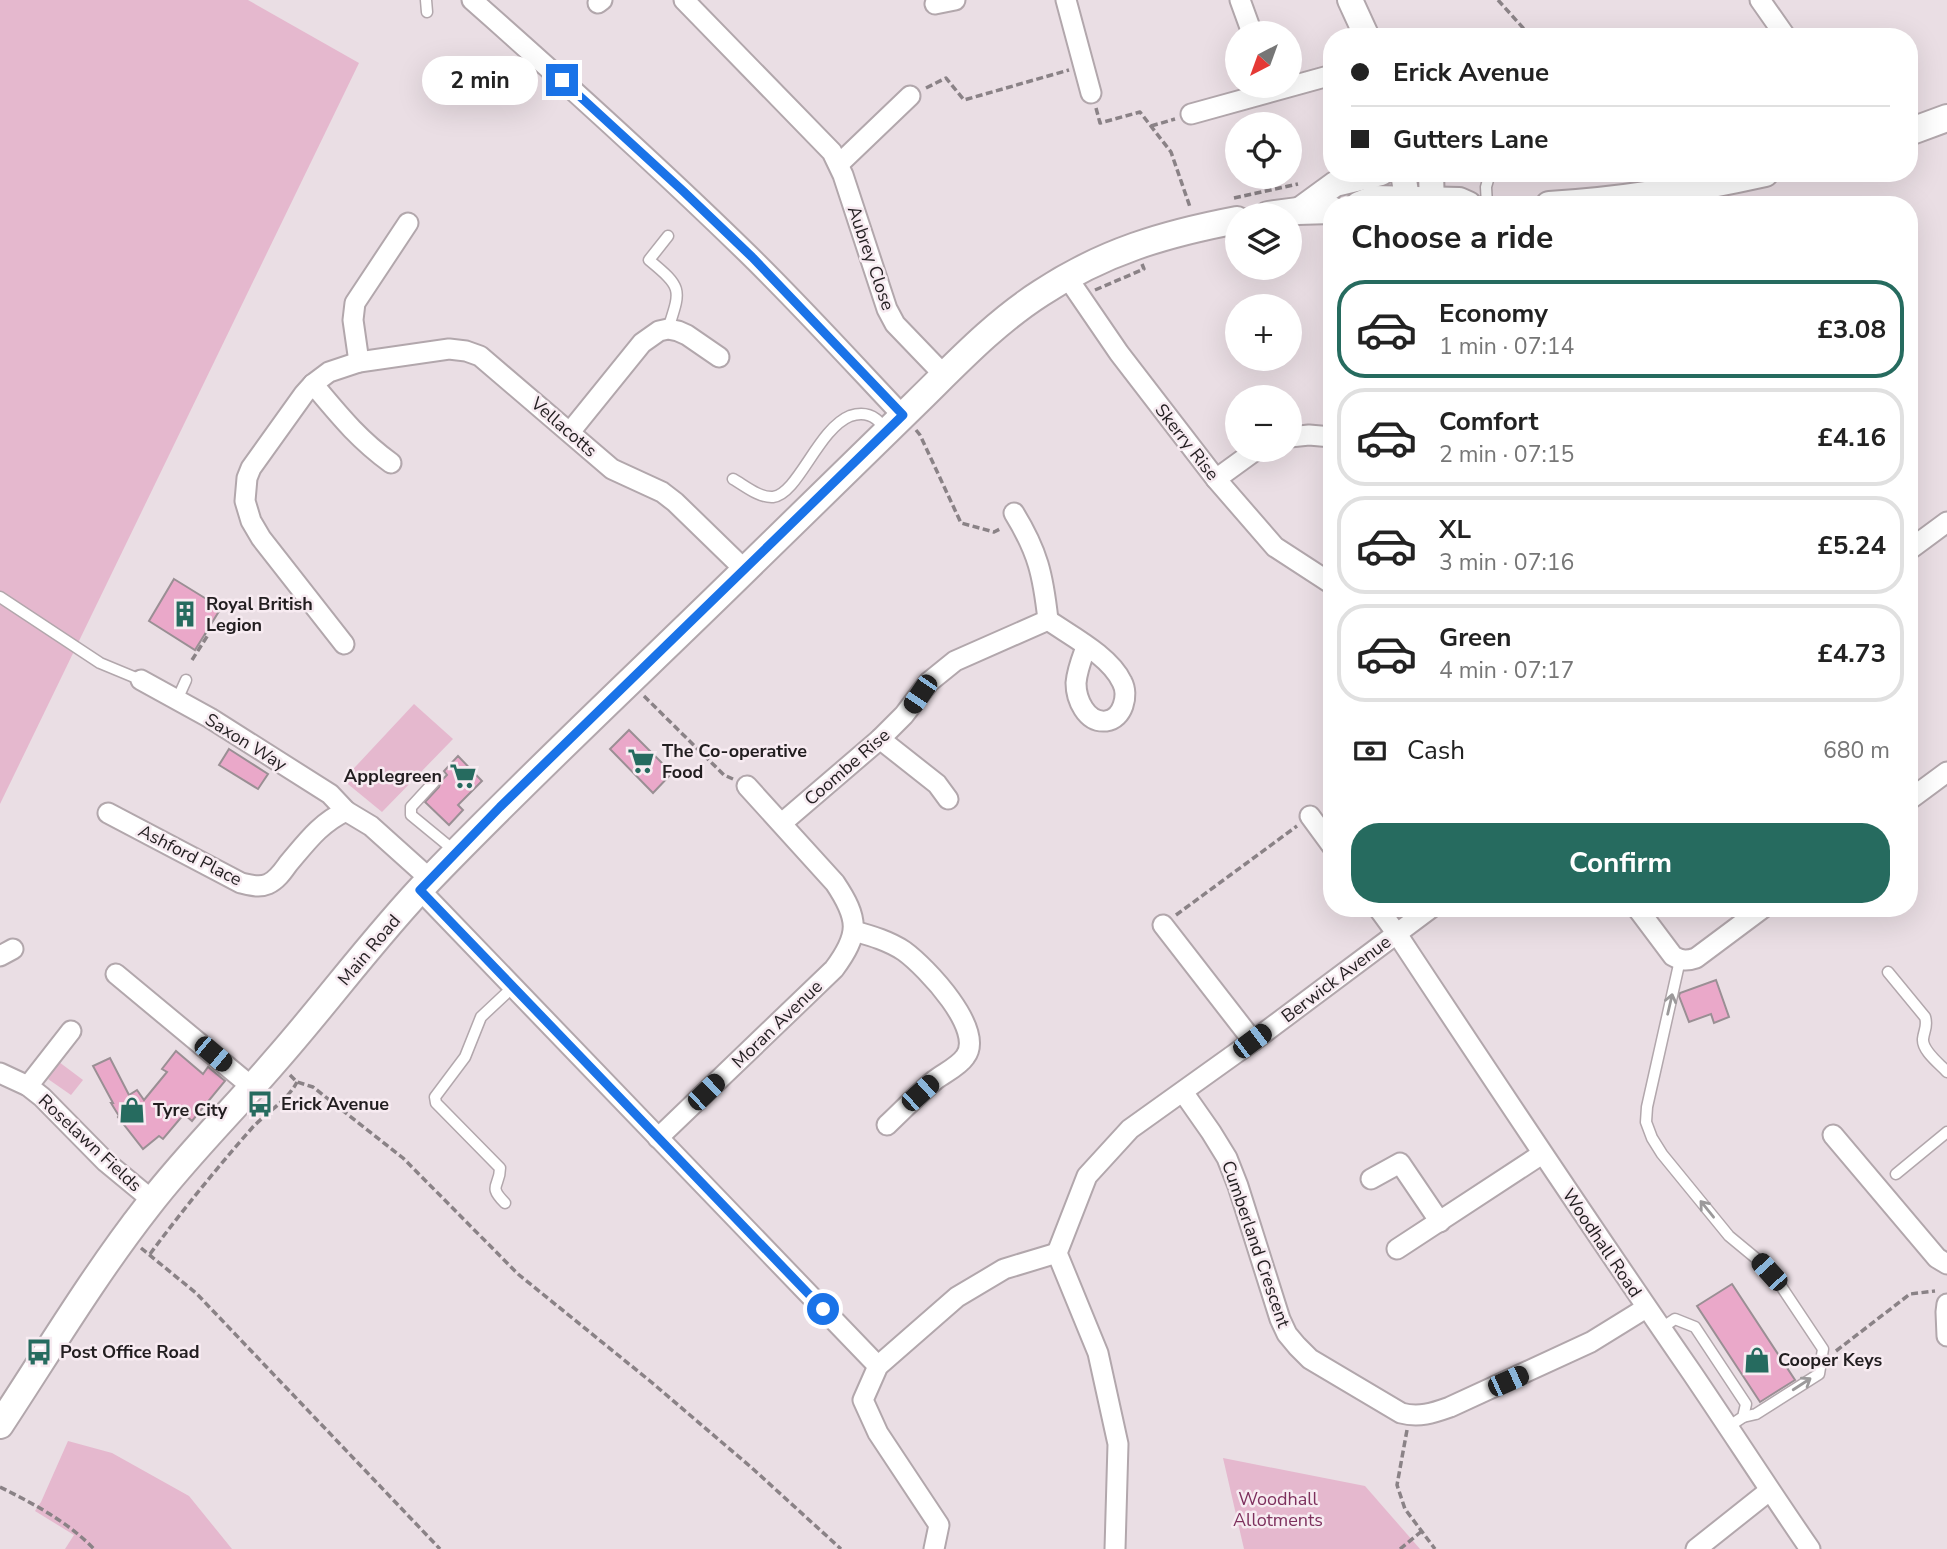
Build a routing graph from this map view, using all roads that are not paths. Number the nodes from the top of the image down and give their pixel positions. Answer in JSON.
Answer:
{"nodes":[{"id":1,"x":426,"y":0,"type":"edge"},
{"id":2,"x":472,"y":0,"type":"edge"},
{"id":3,"x":684,"y":0,"type":"edge"},
{"id":4,"x":955,"y":0,"type":"edge"},
{"id":5,"x":1066,"y":0,"type":"edge"},
{"id":6,"x":1240,"y":0,"type":"edge"},
{"id":7,"x":1350,"y":0,"type":"edge"},
{"id":8,"x":1760,"y":0,"type":"edge"},
{"id":9,"x":935,"y":4,"type":"dead end"},
{"id":10,"x":428,"y":12,"type":"dead end"},
{"id":11,"x":1248,"y":21,"type":"edge"},
{"id":12,"x":1363,"y":28,"type":"edge"},
{"id":13,"x":1780,"y":28,"type":"edge"},
{"id":14,"x":1323,"y":77,"type":"edge"},
{"id":15,"x":1302,"y":82,"type":"edge"},
{"id":16,"x":1091,"y":93,"type":"road end"},
{"id":17,"x":910,"y":96,"type":"road end"},
{"id":18,"x":1242,"y":98,"type":"edge"},
{"id":19,"x":1191,"y":114,"type":"road end"},
{"id":20,"x":1947,"y":118,"type":"edge"},
{"id":21,"x":1918,"y":129,"type":"edge"},
{"id":22,"x":839,"y":164,"type":"junction"},
{"id":23,"x":1343,"y":182,"type":"edge"},
{"id":24,"x":1404,"y":182,"type":"edge"},
{"id":25,"x":1737,"y":182,"type":"edge"},
{"id":26,"x":1412,"y":196,"type":"edge"},
{"id":27,"x":1694,"y":196,"type":"edge"},
{"id":28,"x":1302,"y":208,"type":"edge"},
{"id":29,"x":1323,"y":210,"type":"edge"},
{"id":30,"x":1302,"y":211,"type":"edge"},
{"id":31,"x":408,"y":223,"type":"dead end"},
{"id":32,"x":1225,"y":223,"type":"edge"},
{"id":33,"x":668,"y":236,"type":"dead end"},
{"id":34,"x":1067,"y":276,"type":"junction"},
{"id":35,"x":668,"y":329,"type":"junction"},
{"id":36,"x":719,"y":357,"type":"dead end"},
{"id":37,"x":359,"y":362,"type":"junction"},
{"id":38,"x":944,"y":375,"type":"junction"},
{"id":39,"x":313,"y":384,"type":"junction"},
{"id":40,"x":895,"y":423,"type":"junction"},
{"id":41,"x":570,"y":432,"type":"junction"},
{"id":42,"x":1302,"y":437,"type":"edge"},
{"id":43,"x":1323,"y":437,"type":"edge"},
{"id":44,"x":1240,"y":462,"type":"edge"},
{"id":45,"x":391,"y":463,"type":"dead end"},
{"id":46,"x":733,"y":479,"type":"dead end"},
{"id":47,"x":1216,"y":480,"type":"junction"},
{"id":48,"x":1016,"y":516,"type":"road end"},
{"id":49,"x":1947,"y":522,"type":"edge"},
{"id":50,"x":1918,"y":543,"type":"edge"},
{"id":51,"x":745,"y":570,"type":"junction"},
{"id":52,"x":1323,"y":578,"type":"edge"},
{"id":53,"x":0,"y":597,"type":"edge"},
{"id":54,"x":1048,"y":620,"type":"junction"},
{"id":55,"x":344,"y":644,"type":"dead end"},
{"id":56,"x":1086,"y":647,"type":"dead end"},
{"id":57,"x":141,"y":680,"type":"joint"},
{"id":58,"x":186,"y":680,"type":"dead end"},
{"id":59,"x":177,"y":699,"type":"junction"},
{"id":60,"x":880,"y":740,"type":"junction"},
{"id":61,"x":1947,"y":772,"type":"edge"},
{"id":62,"x":434,"y":782,"type":"dead end"},
{"id":63,"x":747,"y":786,"type":"road end"},
{"id":64,"x":1918,"y":793,"type":"edge"},
{"id":65,"x":948,"y":799,"type":"dead end"},
{"id":66,"x":345,"y":811,"type":"junction"},
{"id":67,"x":107,"y":813,"type":"dead end"},
{"id":68,"x":1310,"y":816,"type":"road end"},
{"id":69,"x":782,"y":823,"type":"junction"},
{"id":70,"x":1323,"y":834,"type":"edge"},
{"id":71,"x":456,"y":852,"type":"junction"},
{"id":72,"x":425,"y":885,"type":"junction"},
{"id":73,"x":1385,"y":917,"type":"edge"},
{"id":74,"x":1419,"y":917,"type":"edge"},
{"id":75,"x":1644,"y":917,"type":"edge"},
{"id":76,"x":1751,"y":917,"type":"edge"},
{"id":77,"x":1163,"y":925,"type":"road end"},
{"id":78,"x":855,"y":931,"type":"junction"},
{"id":79,"x":1397,"y":934,"type":"junction"},
{"id":80,"x":1680,"y":960,"type":"junction"},
{"id":81,"x":1888,"y":972,"type":"dead end"},
{"id":82,"x":116,"y":974,"type":"dead end"},
{"id":83,"x":513,"y":986,"type":"junction"},
{"id":84,"x":71,"y":1031,"type":"dead end"},
{"id":85,"x":1252,"y":1041,"type":"junction"},
{"id":86,"x":1947,"y":1072,"type":"edge"},
{"id":87,"x":0,"y":1073,"type":"edge"},
{"id":88,"x":28,"y":1086,"type":"junction"},
{"id":89,"x":252,"y":1087,"type":"junction"},
{"id":90,"x":1183,"y":1092,"type":"junction"},
{"id":91,"x":887,"y":1125,"type":"dead end"},
{"id":92,"x":1947,"y":1132,"type":"edge"},
{"id":93,"x":1833,"y":1135,"type":"dead end"},
{"id":94,"x":659,"y":1138,"type":"junction"},
{"id":95,"x":1542,"y":1154,"type":"junction"},
{"id":96,"x":1896,"y":1174,"type":"dead end"},
{"id":97,"x":1371,"y":1179,"type":"dead end"},
{"id":98,"x":152,"y":1200,"type":"junction"},
{"id":99,"x":505,"y":1203,"type":"dead end"},
{"id":100,"x":1440,"y":1222,"type":"junction"},
{"id":101,"x":1397,"y":1249,"type":"dead end"},
{"id":102,"x":1057,"y":1253,"type":"junction"},
{"id":103,"x":1947,"y":1264,"type":"edge"},
{"id":104,"x":1947,"y":1304,"type":"edge"},
{"id":105,"x":1646,"y":1308,"type":"junction"},
{"id":106,"x":1660,"y":1329,"type":"junction"},
{"id":107,"x":1947,"y":1336,"type":"edge"},
{"id":108,"x":878,"y":1366,"type":"junction"},
{"id":109,"x":2,"y":1417,"type":"edge"},
{"id":110,"x":1736,"y":1422,"type":"junction"},
{"id":111,"x":1769,"y":1491,"type":"junction"},
{"id":112,"x":934,"y":1549,"type":"edge"},
{"id":113,"x":1115,"y":1549,"type":"edge"},
{"id":114,"x":1696,"y":1549,"type":"edge"},
{"id":115,"x":1810,"y":1549,"type":"edge"}],
"edges":[{"from":1,"to":10,"type":"lane"},
{"from":2,"to":40,"type":"street"},
{"from":3,"to":22,"type":"street","name":"Aubrey Close"},
{"from":4,"to":9,"type":"street"},
{"from":5,"to":16,"type":"street"},
{"from":6,"to":11,"type":"street"},
{"from":7,"to":12,"type":"street"},
{"from":8,"to":13,"type":"street"},
{"from":14,"to":15,"type":"street"},
{"from":17,"to":22,"type":"street"},
{"from":18,"to":19,"type":"street"},
{"from":20,"to":21,"type":"main road"},
{"from":22,"to":38,"type":"street","name":"Aubrey Close"},
{"from":23,"to":28,"type":"street"},
{"from":24,"to":26,"type":"street"},
{"from":25,"to":27,"type":"main road"},
{"from":29,"to":30,"type":"main road"},
{"from":31,"to":37,"type":"street"},
{"from":32,"to":34,"type":"main road","name":"Main Road"},
{"from":33,"to":35,"type":"lane"},
{"from":34,"to":38,"type":"main road","name":"Main Road"},
{"from":34,"to":47,"type":"street","name":"Skerry Rise"},
{"from":35,"to":36,"type":"street"},
{"from":35,"to":41,"type":"street"},
{"from":37,"to":39,"type":"street","name":"Vellacotts"},
{"from":37,"to":41,"type":"street","name":"Vellacotts"},
{"from":38,"to":40,"type":"main road","name":"Main Road"},
{"from":39,"to":45,"type":"street"},
{"from":39,"to":55,"type":"street","name":"Vellacotts"},
{"from":40,"to":46,"type":"lane"},
{"from":40,"to":51,"type":"main road","name":"Main Road"},
{"from":41,"to":51,"type":"street","name":"Vellacotts"},
{"from":42,"to":43,"type":"street"},
{"from":44,"to":47,"type":"street"},
{"from":47,"to":52,"type":"street","name":"Skerry Rise"},
{"from":48,"to":54,"type":"street"},
{"from":49,"to":50,"type":"street"},
{"from":51,"to":71,"type":"main road","name":"Main Road"},
{"from":53,"to":57,"type":"lane"},
{"from":54,"to":56,"type":"street"},
{"from":54,"to":60,"type":"street","name":"Coombe Rise"},
{"from":57,"to":59,"type":"street","name":"Saxon Way"},
{"from":58,"to":59,"type":"lane"},
{"from":59,"to":66,"type":"street","name":"Saxon Way"},
{"from":60,"to":65,"type":"street"},
{"from":60,"to":69,"type":"street","name":"Coombe Rise"},
{"from":61,"to":64,"type":"street"},
{"from":62,"to":71,"type":"lane"},
{"from":63,"to":69,"type":"street"},
{"from":66,"to":67,"type":"street","name":"Ashford Place"},
{"from":66,"to":72,"type":"street"},
{"from":68,"to":70,"type":"street"},
{"from":69,"to":78,"type":"street"},
{"from":71,"to":72,"type":"main road","name":"Main Road"},
{"from":72,"to":83,"type":"street"},
{"from":72,"to":89,"type":"main road","name":"Main Road"},
{"from":73,"to":79,"type":"street","name":"Woodhall Road"},
{"from":74,"to":79,"type":"street","name":"Berwick Avenue"},
{"from":75,"to":80,"type":"street"},
{"from":76,"to":80,"type":"street"},
{"from":77,"to":85,"type":"street"},
{"from":78,"to":91,"type":"street"},
{"from":78,"to":94,"type":"street","name":"Moran Avenue"},
{"from":79,"to":85,"type":"street","name":"Berwick Avenue"},
{"from":79,"to":95,"type":"street","name":"Woodhall Road"},
{"from":110,"to":80,"type":"lane","one_way":true},
{"from":81,"to":86,"type":"lane"},
{"from":82,"to":89,"type":"street"},
{"from":83,"to":94,"type":"street"},
{"from":83,"to":99,"type":"lane"},
{"from":84,"to":88,"type":"street","name":"Roselawn Fields"},
{"from":85,"to":90,"type":"street","name":"Berwick Avenue"},
{"from":87,"to":88,"type":"street","name":"Roselawn Fields"},
{"from":88,"to":98,"type":"street","name":"Roselawn Fields"},
{"from":89,"to":98,"type":"main road","name":"Main Road"},
{"from":90,"to":102,"type":"street","name":"Berwick Avenue"},
{"from":90,"to":105,"type":"street","name":"Cumberland Crescent"},
{"from":92,"to":96,"type":"lane"},
{"from":93,"to":103,"type":"street"},
{"from":94,"to":108,"type":"street"},
{"from":95,"to":100,"type":"street"},
{"from":95,"to":105,"type":"street","name":"Woodhall Road"},
{"from":97,"to":100,"type":"street"},
{"from":98,"to":109,"type":"main road","name":"Main Road"},
{"from":100,"to":101,"type":"street"},
{"from":102,"to":108,"type":"street"},
{"from":102,"to":113,"type":"street"},
{"from":104,"to":107,"type":"street"},
{"from":105,"to":106,"type":"street","name":"Woodhall Road"},
{"from":106,"to":110,"type":"street","name":"Woodhall Road"},
{"from":106,"to":110,"type":"lane"},
{"from":108,"to":112,"type":"street"},
{"from":110,"to":111,"type":"street","name":"Woodhall Road"},
{"from":111,"to":114,"type":"street"},
{"from":111,"to":115,"type":"street","name":"Woodhall Road"}]}
